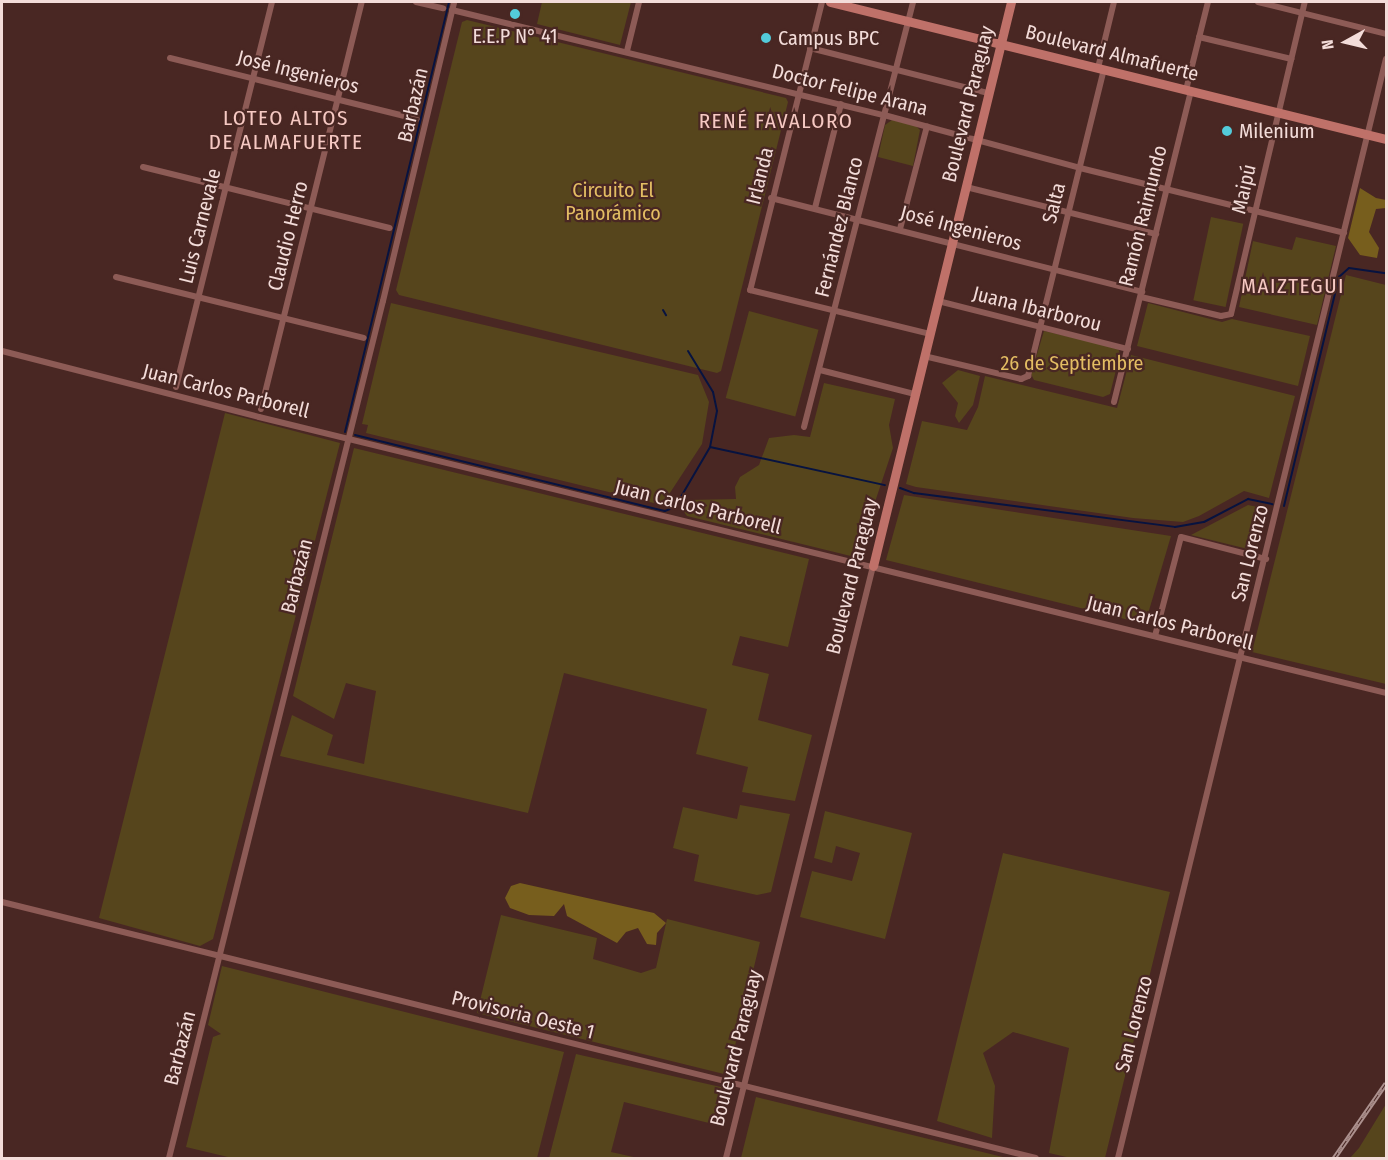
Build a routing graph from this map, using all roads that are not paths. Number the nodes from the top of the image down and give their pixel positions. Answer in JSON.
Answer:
{"nodes":[{"id":1,"x":272,"y":2,"type":"edge"},
{"id":2,"x":362,"y":2,"type":"edge"},
{"id":3,"x":416,"y":2,"type":"edge"},
{"id":4,"x":454,"y":2,"type":"edge"},
{"id":5,"x":639,"y":2,"type":"edge"},
{"id":6,"x":822,"y":2,"type":"edge"},
{"id":7,"x":830,"y":2,"type":"edge"},
{"id":8,"x":914,"y":2,"type":"edge"},
{"id":9,"x":1011,"y":2,"type":"edge"},
{"id":10,"x":1113,"y":2,"type":"edge"},
{"id":11,"x":1208,"y":2,"type":"edge"},
{"id":12,"x":1258,"y":2,"type":"edge"},
{"id":13,"x":1305,"y":2,"type":"edge"},
{"id":14,"x":443,"y":8,"type":"dead end"},
{"id":15,"x":452,"y":10,"type":"junction"},
{"id":16,"x":1302,"y":12,"type":"junction"},
{"id":17,"x":908,"y":21,"type":"junction"},
{"id":18,"x":1386,"y":34,"type":"edge"},
{"id":19,"x":1199,"y":37,"type":"junction"},
{"id":20,"x":1000,"y":44,"type":"junction"},
{"id":21,"x":810,"y":48,"type":"junction"},
{"id":22,"x":627,"y":51,"type":"junction"},
{"id":23,"x":170,"y":58,"type":"dead end"},
{"id":24,"x":1291,"y":59,"type":"junction"},
{"id":25,"x":1386,"y":59,"type":"edge"},
{"id":26,"x":895,"y":69,"type":"junction"},
{"id":27,"x":1101,"y":69,"type":"junction"},
{"id":28,"x":254,"y":78,"type":"junction"},
{"id":29,"x":1189,"y":91,"type":"junction"},
{"id":30,"x":988,"y":93,"type":"junction"},
{"id":31,"x":798,"y":95,"type":"junction"},
{"id":32,"x":339,"y":99,"type":"junction"},
{"id":33,"x":841,"y":105,"type":"junction"},
{"id":34,"x":1279,"y":113,"type":"junction"},
{"id":35,"x":884,"y":115,"type":"junction"},
{"id":36,"x":417,"y":119,"type":"dead end"},
{"id":37,"x":927,"y":126,"type":"junction"},
{"id":38,"x":1369,"y":135,"type":"junction"},
{"id":39,"x":1386,"y":139,"type":"edge"},
{"id":40,"x":977,"y":141,"type":"junction"},
{"id":41,"x":143,"y":167,"type":"dead end"},
{"id":42,"x":1080,"y":168,"type":"junction"},
{"id":43,"x":226,"y":187,"type":"junction"},
{"id":44,"x":966,"y":187,"type":"junction"},
{"id":45,"x":1167,"y":189,"type":"junction"},
{"id":46,"x":771,"y":198,"type":"junction"},
{"id":47,"x":815,"y":208,"type":"junction"},
{"id":48,"x":312,"y":209,"type":"junction"},
{"id":49,"x":1256,"y":210,"type":"junction"},
{"id":50,"x":1069,"y":213,"type":"junction"},
{"id":51,"x":858,"y":219,"type":"junction"},
{"id":52,"x":390,"y":228,"type":"dead end"},
{"id":53,"x":900,"y":229,"type":"junction"},
{"id":54,"x":1344,"y":232,"type":"junction"},
{"id":55,"x":1156,"y":234,"type":"junction"},
{"id":56,"x":952,"y":244,"type":"junction"},
{"id":57,"x":1054,"y":270,"type":"junction"},
{"id":58,"x":116,"y":277,"type":"dead end"},
{"id":59,"x":1142,"y":294,"type":"junction"},
{"id":60,"x":200,"y":297,"type":"junction"},
{"id":61,"x":938,"y":302,"type":"junction"},
{"id":62,"x":834,"y":311,"type":"junction"},
{"id":63,"x":1231,"y":314,"type":"joint"},
{"id":64,"x":284,"y":318,"type":"junction"},
{"id":65,"x":1040,"y":327,"type":"junction"},
{"id":66,"x":930,"y":334,"type":"junction"},
{"id":67,"x":364,"y":338,"type":"dead end"},
{"id":68,"x":1128,"y":349,"type":"junction"},
{"id":69,"x":2,"y":351,"type":"edge"},
{"id":70,"x":924,"y":356,"type":"junction"},
{"id":71,"x":820,"y":369,"type":"junction"},
{"id":72,"x":176,"y":387,"type":"dead end"},
{"id":73,"x":915,"y":394,"type":"junction"},
{"id":74,"x":1114,"y":402,"type":"dead end"},
{"id":75,"x":261,"y":409,"type":"dead end"},
{"id":76,"x":804,"y":427,"type":"dead end"},
{"id":77,"x":349,"y":439,"type":"junction"},
{"id":78,"x":1266,"y":559,"type":"junction"},
{"id":79,"x":873,"y":566,"type":"junction"},
{"id":80,"x":1155,"y":636,"type":"junction"},
{"id":81,"x":1242,"y":657,"type":"junction"},
{"id":82,"x":1386,"y":693,"type":"edge"},
{"id":83,"x":2,"y":902,"type":"edge"},
{"id":84,"x":220,"y":956,"type":"junction"},
{"id":85,"x":744,"y":1087,"type":"junction"},
{"id":86,"x":169,"y":1158,"type":"edge"},
{"id":87,"x":726,"y":1158,"type":"edge"},
{"id":88,"x":1036,"y":1158,"type":"edge"},
{"id":89,"x":1118,"y":1158,"type":"edge"}],
"edges":[{"from":1,"to":28,"type":"street","name":"Luis Carnevale"},
{"from":2,"to":32,"type":"street","name":"Claudio Herro"},
{"from":3,"to":14,"type":"street"},
{"from":4,"to":15,"type":"street","name":"Barbazán"},
{"from":5,"to":22,"type":"street"},
{"from":6,"to":21,"type":"street","name":"Irlanda"},
{"from":7,"to":17,"type":"main road","name":"Boulevard Almafuerte"},
{"from":8,"to":17,"type":"street","name":"Fernández Blanco"},
{"from":9,"to":20,"type":"main road","name":"Boulevard Paraguay"},
{"from":10,"to":27,"type":"street","name":"Salta"},
{"from":11,"to":19,"type":"street","name":"Ramón Raimundo"},
{"from":12,"to":16,"type":"street"},
{"from":13,"to":16,"type":"street","name":"Maipú"},
{"from":15,"to":22,"type":"street","name":"Doctor Felipe Arana"},
{"from":15,"to":77,"type":"street","name":"Barbazán"},
{"from":16,"to":18,"type":"street"},
{"from":16,"to":24,"type":"street","name":"Maipú"},
{"from":17,"to":20,"type":"main road","name":"Boulevard Almafuerte"},
{"from":17,"to":26,"type":"street","name":"Fernández Blanco"},
{"from":19,"to":24,"type":"street"},
{"from":19,"to":29,"type":"street","name":"Ramón Raimundo"},
{"from":20,"to":27,"type":"main road","name":"Boulevard Almafuerte"},
{"from":20,"to":30,"type":"main road","name":"Boulevard Paraguay"},
{"from":21,"to":26,"type":"street"},
{"from":21,"to":31,"type":"street","name":"Irlanda"},
{"from":22,"to":31,"type":"street","name":"Doctor Felipe Arana"},
{"from":23,"to":28,"type":"street","name":"José Ingenieros"},
{"from":24,"to":34,"type":"street","name":"Maipú"},
{"from":25,"to":38,"type":"street","name":"San Lorenzo"},
{"from":26,"to":30,"type":"street"},
{"from":26,"to":35,"type":"street","name":"Fernández Blanco"},
{"from":27,"to":29,"type":"main road","name":"Boulevard Almafuerte"},
{"from":27,"to":42,"type":"street","name":"Salta"},
{"from":28,"to":32,"type":"street","name":"José Ingenieros"},
{"from":28,"to":43,"type":"street","name":"Luis Carnevale"},
{"from":29,"to":34,"type":"main road","name":"Boulevard Almafuerte"},
{"from":29,"to":45,"type":"street","name":"Ramón Raimundo"},
{"from":30,"to":40,"type":"main road","name":"Boulevard Paraguay"},
{"from":31,"to":33,"type":"street","name":"Doctor Felipe Arana"},
{"from":31,"to":46,"type":"street","name":"Irlanda"},
{"from":32,"to":36,"type":"street","name":"José Ingenieros"},
{"from":32,"to":48,"type":"street","name":"Claudio Herro"},
{"from":33,"to":35,"type":"street","name":"Doctor Felipe Arana"},
{"from":33,"to":47,"type":"street"},
{"from":34,"to":38,"type":"main road","name":"Boulevard Almafuerte"},
{"from":34,"to":49,"type":"street","name":"Maipú"},
{"from":35,"to":37,"type":"street","name":"Doctor Felipe Arana"},
{"from":35,"to":51,"type":"street","name":"Fernández Blanco"},
{"from":37,"to":40,"type":"street","name":"Doctor Felipe Arana"},
{"from":37,"to":53,"type":"street"},
{"from":38,"to":39,"type":"main road","name":"Boulevard Almafuerte"},
{"from":38,"to":54,"type":"street","name":"San Lorenzo"},
{"from":40,"to":42,"type":"street","name":"Doctor Felipe Arana"},
{"from":40,"to":44,"type":"main road","name":"Boulevard Paraguay"},
{"from":41,"to":43,"type":"street"},
{"from":42,"to":45,"type":"street","name":"Doctor Felipe Arana"},
{"from":42,"to":50,"type":"street","name":"Salta"},
{"from":43,"to":48,"type":"street"},
{"from":43,"to":60,"type":"street","name":"Luis Carnevale"},
{"from":44,"to":50,"type":"street"},
{"from":44,"to":56,"type":"main road","name":"Boulevard Paraguay"},
{"from":45,"to":49,"type":"street","name":"Doctor Felipe Arana"},
{"from":45,"to":55,"type":"street","name":"Ramón Raimundo"},
{"from":46,"to":47,"type":"street","name":"José Ingenieros"},
{"from":46,"to":62,"type":"street","name":"Irlanda"},
{"from":47,"to":51,"type":"street","name":"José Ingenieros"},
{"from":48,"to":52,"type":"street"},
{"from":48,"to":64,"type":"street","name":"Claudio Herro"},
{"from":49,"to":54,"type":"street","name":"Doctor Felipe Arana"},
{"from":49,"to":63,"type":"street","name":"Maipú"},
{"from":50,"to":55,"type":"street"},
{"from":50,"to":57,"type":"street","name":"Salta"},
{"from":51,"to":53,"type":"street","name":"José Ingenieros"},
{"from":51,"to":62,"type":"street","name":"Fernández Blanco"},
{"from":53,"to":56,"type":"street","name":"José Ingenieros"},
{"from":54,"to":78,"type":"street","name":"San Lorenzo"},
{"from":55,"to":59,"type":"street","name":"Ramón Raimundo"},
{"from":56,"to":57,"type":"street","name":"José Ingenieros"},
{"from":56,"to":61,"type":"main road","name":"Boulevard Paraguay"},
{"from":57,"to":59,"type":"street","name":"José Ingenieros"},
{"from":57,"to":65,"type":"street","name":"Salta"},
{"from":58,"to":60,"type":"street"},
{"from":59,"to":63,"type":"street","name":"José Ingenieros"},
{"from":59,"to":68,"type":"street","name":"Ramón Raimundo"},
{"from":60,"to":64,"type":"street"},
{"from":60,"to":72,"type":"street","name":"Luis Carnevale"},
{"from":61,"to":65,"type":"street","name":"Juana Ibarborou"},
{"from":61,"to":66,"type":"main road","name":"Boulevard Paraguay"},
{"from":62,"to":66,"type":"street"},
{"from":62,"to":71,"type":"street","name":"Fernández Blanco"},
{"from":64,"to":67,"type":"street"},
{"from":64,"to":75,"type":"street","name":"Claudio Herro"},
{"from":65,"to":68,"type":"street","name":"Juana Ibarborou"},
{"from":65,"to":70,"type":"street","name":"Salta"},
{"from":66,"to":70,"type":"main road","name":"Boulevard Paraguay"},
{"from":68,"to":74,"type":"street","name":"Ramón Raimundo"},
{"from":69,"to":77,"type":"street","name":"Juan Carlos Parborell"},
{"from":70,"to":73,"type":"main road","name":"Boulevard Paraguay"},
{"from":71,"to":73,"type":"street"},
{"from":71,"to":76,"type":"street","name":"Fernández Blanco"},
{"from":73,"to":79,"type":"main road","name":"Boulevard Paraguay"},
{"from":77,"to":79,"type":"street","name":"Juan Carlos Parborell"},
{"from":77,"to":84,"type":"street","name":"Barbazán"},
{"from":78,"to":80,"type":"street"},
{"from":78,"to":81,"type":"street","name":"San Lorenzo"},
{"from":79,"to":80,"type":"street","name":"Juan Carlos Parborell"},
{"from":79,"to":85,"type":"street","name":"Boulevard Paraguay"},
{"from":80,"to":81,"type":"street","name":"Juan Carlos Parborell"},
{"from":81,"to":82,"type":"street","name":"Juan Carlos Parborell"},
{"from":81,"to":89,"type":"street","name":"San Lorenzo"},
{"from":83,"to":84,"type":"street","name":"Provisoria Oeste 1"},
{"from":84,"to":85,"type":"street","name":"Provisoria Oeste 1"},
{"from":84,"to":86,"type":"street","name":"Barbazán"},
{"from":85,"to":87,"type":"street","name":"Boulevard Paraguay"},
{"from":85,"to":88,"type":"street","name":"Provisoria Oeste 1"}]}
